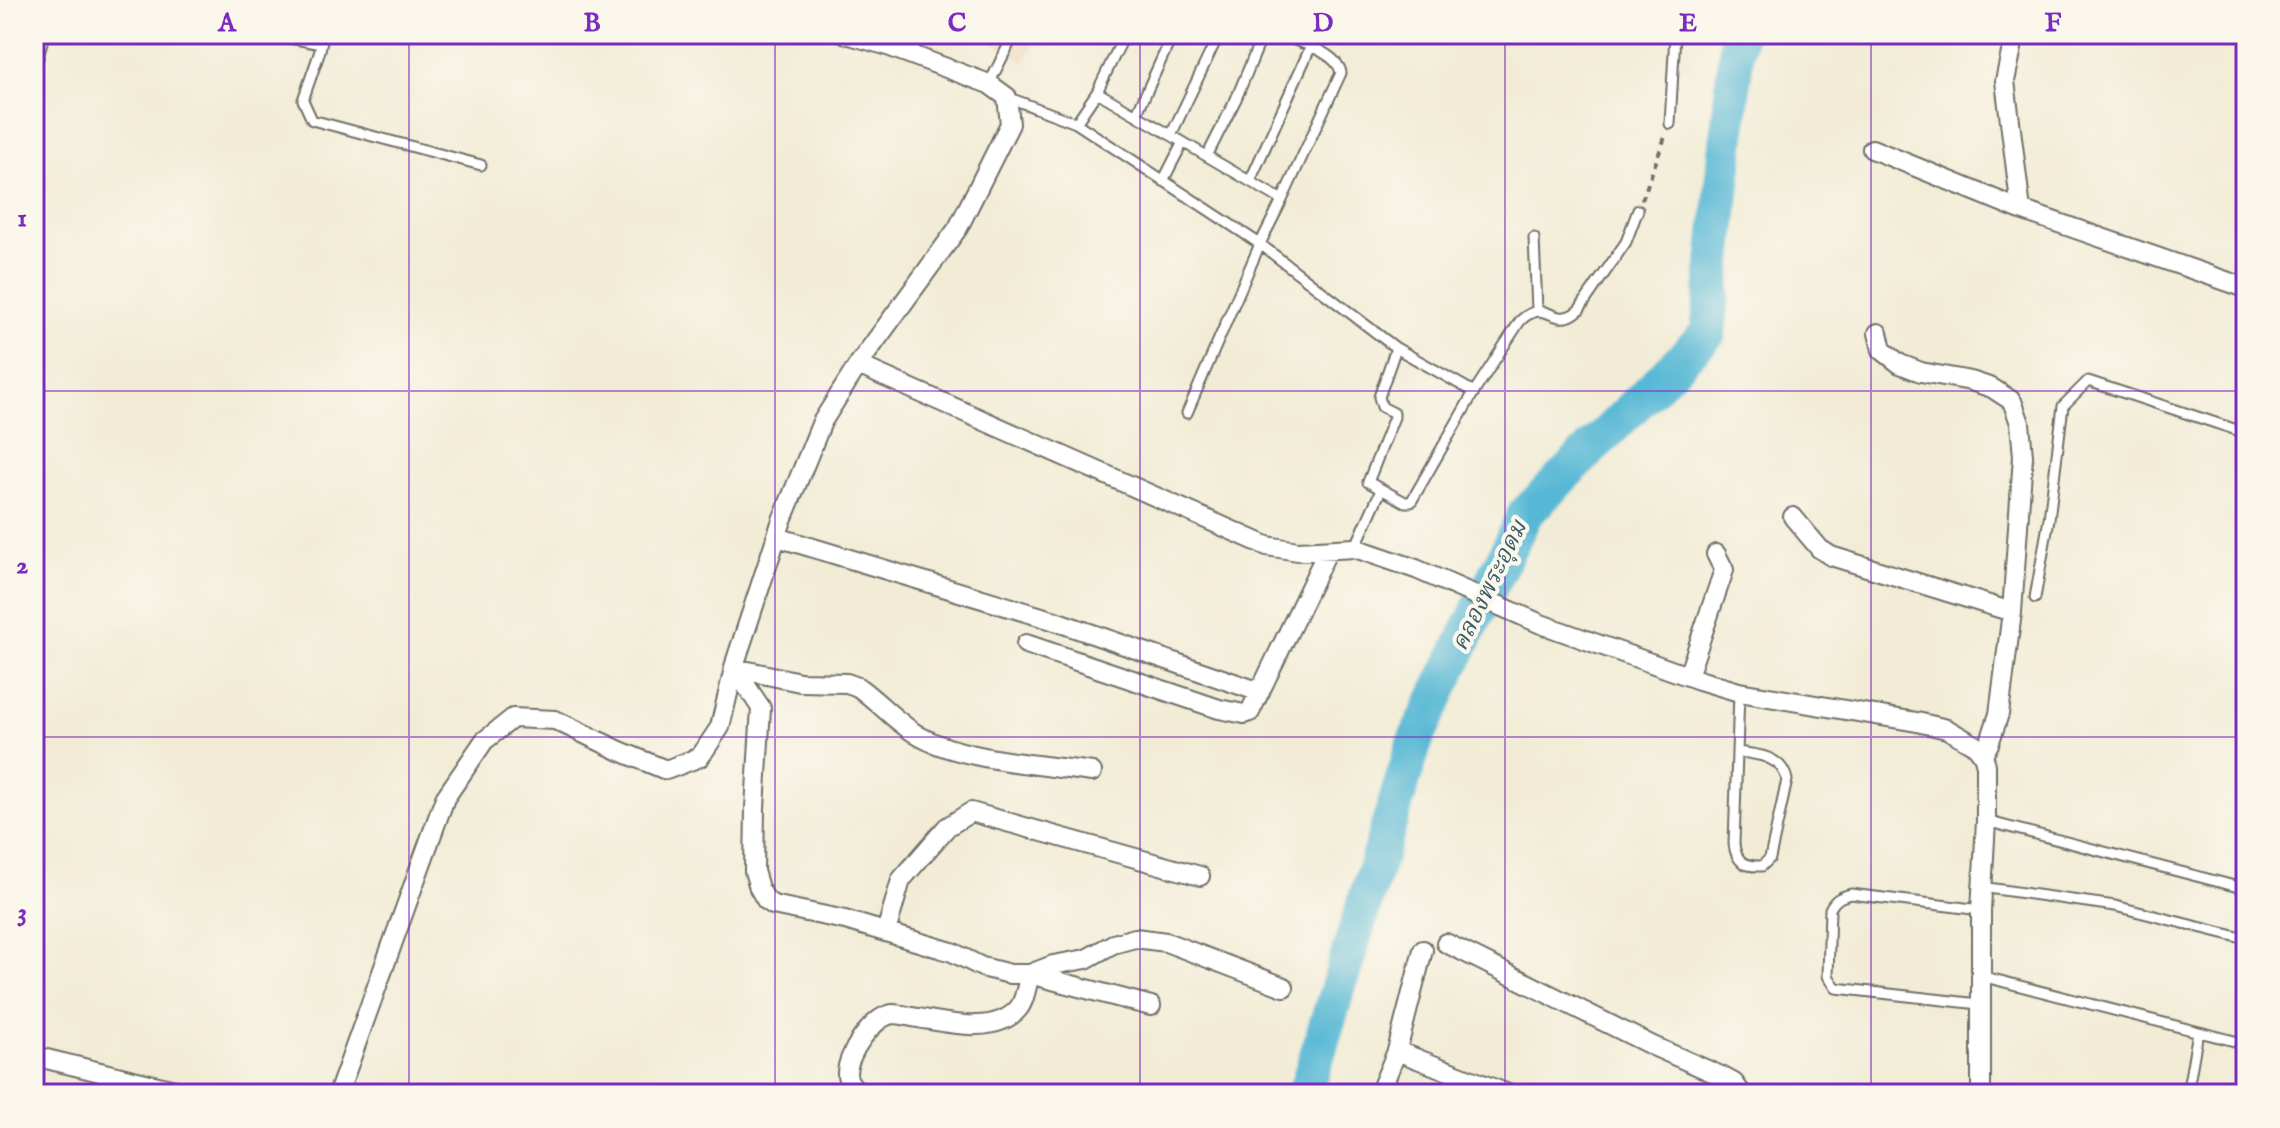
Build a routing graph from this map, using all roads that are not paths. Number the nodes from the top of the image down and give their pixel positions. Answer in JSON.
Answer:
{"nodes":[{"id":1,"x":44,"y":34,"type":"edge"},
{"id":2,"x":270,"y":34,"type":"edge"},
{"id":3,"x":846,"y":34,"type":"edge"},
{"id":4,"x":1014,"y":34,"type":"edge"},
{"id":5,"x":1125,"y":34,"type":"edge"},
{"id":6,"x":1173,"y":34,"type":"edge"},
{"id":7,"x":1219,"y":34,"type":"edge"},
{"id":8,"x":1263,"y":34,"type":"edge"},
{"id":9,"x":1278,"y":34,"type":"edge"},
{"id":10,"x":1675,"y":34,"type":"edge"},
{"id":11,"x":2015,"y":34,"type":"edge"},
{"id":12,"x":322,"y":39,"type":"edge"},
{"id":13,"x":1311,"y":46,"type":"junction"},
{"id":14,"x":34,"y":74,"type":"edge"},
{"id":15,"x":989,"y":84,"type":"junction"},
{"id":16,"x":1097,"y":92,"type":"junction"},
{"id":17,"x":1007,"y":97,"type":"junction"},
{"id":18,"x":1136,"y":115,"type":"junction"},
{"id":19,"x":1076,"y":123,"type":"junction"},
{"id":20,"x":1670,"y":124,"type":"road end"},
{"id":21,"x":1171,"y":135,"type":"junction"},
{"id":22,"x":1183,"y":142,"type":"junction"},
{"id":23,"x":1872,"y":149,"type":"dead end"},
{"id":24,"x":1207,"y":156,"type":"junction"},
{"id":25,"x":481,"y":165,"type":"dead end"},
{"id":26,"x":1163,"y":181,"type":"junction"},
{"id":27,"x":1250,"y":181,"type":"junction"},
{"id":28,"x":1282,"y":200,"type":"junction"},
{"id":29,"x":1638,"y":210,"type":"road end"},
{"id":30,"x":2021,"y":210,"type":"junction"},
{"id":31,"x":1534,"y":238,"type":"dead end"},
{"id":32,"x":1260,"y":244,"type":"junction"},
{"id":33,"x":2246,"y":288,"type":"edge"},
{"id":34,"x":1537,"y":310,"type":"junction"},
{"id":35,"x":1878,"y":333,"type":"dead end"},
{"id":36,"x":1396,"y":348,"type":"junction"},
{"id":37,"x":858,"y":365,"type":"junction"},
{"id":38,"x":1474,"y":392,"type":"junction"},
{"id":39,"x":1187,"y":413,"type":"dead end"},
{"id":40,"x":2246,"y":433,"type":"edge"},
{"id":41,"x":1381,"y":490,"type":"junction"},
{"id":42,"x":1793,"y":517,"type":"dead end"},
{"id":43,"x":777,"y":537,"type":"junction"},
{"id":44,"x":1355,"y":548,"type":"junction"},
{"id":45,"x":1328,"y":550,"type":"junction"},
{"id":46,"x":1716,"y":554,"type":"dead end"},
{"id":47,"x":2035,"y":598,"type":"dead end"},
{"id":48,"x":2012,"y":612,"type":"junction"},
{"id":49,"x":1026,"y":644,"type":"dead end"},
{"id":50,"x":733,"y":675,"type":"junction"},
{"id":51,"x":1688,"y":676,"type":"junction"},
{"id":52,"x":1260,"y":692,"type":"junction"},
{"id":53,"x":1739,"y":692,"type":"junction"},
{"id":54,"x":1737,"y":752,"type":"junction"},
{"id":55,"x":1983,"y":755,"type":"junction"},
{"id":56,"x":1092,"y":772,"type":"dead end"},
{"id":57,"x":1986,"y":821,"type":"junction"},
{"id":58,"x":1200,"y":876,"type":"dead end"},
{"id":59,"x":1981,"y":887,"type":"junction"},
{"id":60,"x":2246,"y":889,"type":"edge"},
{"id":61,"x":1981,"y":910,"type":"junction"},
{"id":62,"x":886,"y":932,"type":"junction"},
{"id":63,"x":2246,"y":939,"type":"edge"},
{"id":64,"x":1446,"y":943,"type":"dead end"},
{"id":65,"x":1423,"y":950,"type":"dead end"},
{"id":66,"x":1030,"y":974,"type":"junction"},
{"id":67,"x":1981,"y":976,"type":"junction"},
{"id":68,"x":1284,"y":987,"type":"dead end"},
{"id":69,"x":1979,"y":1004,"type":"junction"},
{"id":70,"x":1151,"y":1006,"type":"dead end"},
{"id":71,"x":2198,"y":1032,"type":"junction"},
{"id":72,"x":2246,"y":1044,"type":"edge"},
{"id":73,"x":1397,"y":1051,"type":"junction"},
{"id":74,"x":34,"y":1058,"type":"edge"},
{"id":75,"x":2188,"y":1089,"type":"dead end"},
{"id":76,"x":191,"y":1094,"type":"edge"},
{"id":77,"x":338,"y":1094,"type":"edge"},
{"id":78,"x":861,"y":1094,"type":"edge"},
{"id":79,"x":1379,"y":1094,"type":"edge"},
{"id":80,"x":1508,"y":1094,"type":"edge"},
{"id":81,"x":1742,"y":1094,"type":"edge"},
{"id":82,"x":1981,"y":1094,"type":"edge"}],
"edges":[{"from":1,"to":14,"type":"lane"},
{"from":2,"to":12,"type":"lane"},
{"from":3,"to":15,"type":"street"},
{"from":4,"to":15,"type":"lane"},
{"from":5,"to":16,"type":"lane"},
{"from":6,"to":18,"type":"lane"},
{"from":7,"to":21,"type":"lane"},
{"from":8,"to":24,"type":"lane"},
{"from":9,"to":13,"type":"lane"},
{"from":10,"to":20,"type":"lane"},
{"from":11,"to":30,"type":"street"},
{"from":12,"to":25,"type":"lane"},
{"from":13,"to":27,"type":"lane"},
{"from":13,"to":28,"type":"lane"},
{"from":15,"to":17,"type":"street"},
{"from":16,"to":18,"type":"lane"},
{"from":16,"to":19,"type":"lane"},
{"from":17,"to":19,"type":"lane"},
{"from":17,"to":37,"type":"street"},
{"from":18,"to":21,"type":"lane"},
{"from":19,"to":26,"type":"lane"},
{"from":21,"to":22,"type":"lane"},
{"from":22,"to":24,"type":"lane"},
{"from":22,"to":26,"type":"lane"},
{"from":23,"to":30,"type":"street"},
{"from":24,"to":27,"type":"lane"},
{"from":26,"to":32,"type":"lane"},
{"from":27,"to":28,"type":"lane"},
{"from":28,"to":32,"type":"lane"},
{"from":29,"to":34,"type":"lane"},
{"from":30,"to":33,"type":"street"},
{"from":31,"to":34,"type":"lane"},
{"from":32,"to":36,"type":"lane"},
{"from":32,"to":39,"type":"lane"},
{"from":34,"to":38,"type":"lane"},
{"from":35,"to":48,"type":"street"},
{"from":36,"to":38,"type":"lane"},
{"from":36,"to":41,"type":"lane"},
{"from":37,"to":43,"type":"street"},
{"from":37,"to":45,"type":"street"},
{"from":38,"to":41,"type":"lane"},
{"from":40,"to":47,"type":"lane"},
{"from":41,"to":44,"type":"lane"},
{"from":42,"to":48,"type":"street"},
{"from":43,"to":50,"type":"street"},
{"from":43,"to":52,"type":"street"},
{"from":44,"to":45,"type":"street"},
{"from":44,"to":51,"type":"street"},
{"from":45,"to":52,"type":"street"},
{"from":46,"to":51,"type":"street"},
{"from":48,"to":55,"type":"street"},
{"from":49,"to":52,"type":"street"},
{"from":50,"to":56,"type":"street"},
{"from":50,"to":62,"type":"street"},
{"from":50,"to":77,"type":"street"},
{"from":51,"to":53,"type":"street"},
{"from":53,"to":54,"type":"lane"},
{"from":53,"to":55,"type":"street"},
{"from":54,"to":54,"type":"lane"},
{"from":55,"to":57,"type":"street"},
{"from":57,"to":59,"type":"street"},
{"from":57,"to":60,"type":"lane"},
{"from":58,"to":62,"type":"street"},
{"from":59,"to":61,"type":"street"},
{"from":59,"to":63,"type":"lane"},
{"from":61,"to":67,"type":"street"},
{"from":61,"to":69,"type":"lane"},
{"from":62,"to":66,"type":"street"},
{"from":64,"to":81,"type":"street"},
{"from":65,"to":73,"type":"street"},
{"from":66,"to":68,"type":"street"},
{"from":66,"to":70,"type":"street"},
{"from":66,"to":78,"type":"street"},
{"from":67,"to":69,"type":"street"},
{"from":67,"to":71,"type":"lane"},
{"from":69,"to":82,"type":"street"},
{"from":71,"to":72,"type":"lane"},
{"from":71,"to":75,"type":"lane"},
{"from":73,"to":79,"type":"street"},
{"from":73,"to":80,"type":"street"},
{"from":74,"to":76,"type":"street"}]}
